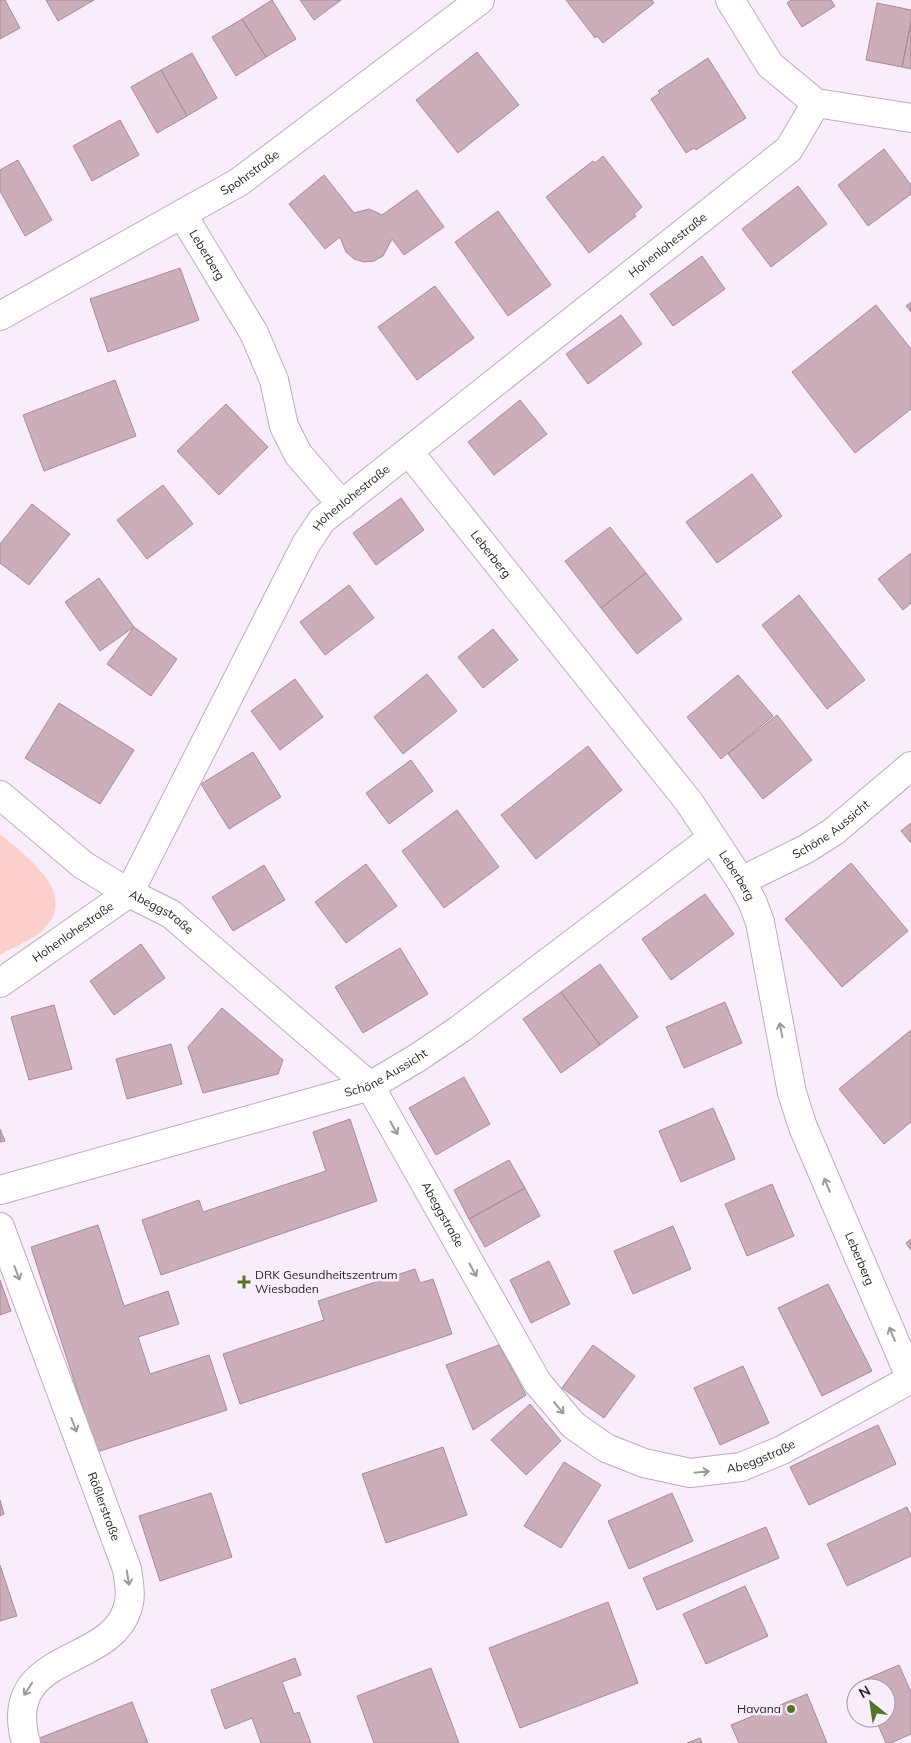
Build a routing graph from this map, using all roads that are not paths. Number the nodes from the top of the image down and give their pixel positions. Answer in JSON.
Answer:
{"nodes":[{"id":1,"x":480,"y":0,"type":"edge"},
{"id":2,"x":730,"y":0,"type":"edge"},
{"id":3,"x":816,"y":103,"type":"junction"},
{"id":4,"x":911,"y":118,"type":"edge"},
{"id":5,"x":182,"y":214,"type":"junction"},
{"id":6,"x":0,"y":316,"type":"edge"},
{"id":7,"x":410,"y":452,"type":"junction"},
{"id":8,"x":342,"y":505,"type":"junction"},
{"id":9,"x":911,"y":766,"type":"edge"},
{"id":10,"x":0,"y":795,"type":"edge"},
{"id":11,"x":712,"y":838,"type":"junction"},
{"id":12,"x":741,"y":881,"type":"junction"},
{"id":13,"x":129,"y":893,"type":"junction"},
{"id":14,"x":0,"y":984,"type":"edge"},
{"id":15,"x":370,"y":1086,"type":"junction"},
{"id":16,"x":0,"y":1190,"type":"edge"},
{"id":17,"x":0,"y":1227,"type":"edge"},
{"id":18,"x":911,"y":1379,"type":"edge"},
{"id":19,"x":26,"y":1743,"type":"edge"}],
"edges":[{"from":1,"to":5,"type":"street","name":"Spohrstraße"},
{"from":2,"to":3,"type":"street"},
{"from":3,"to":4,"type":"street"},
{"from":3,"to":7,"type":"street","name":"Hohenlohestraße"},
{"from":5,"to":6,"type":"street","name":"Spohrstraße"},
{"from":5,"to":8,"type":"street","name":"Leberberg"},
{"from":7,"to":8,"type":"street","name":"Hohenlohestraße"},
{"from":7,"to":11,"type":"street","name":"Leberberg"},
{"from":8,"to":13,"type":"street","name":"Hohenlohestraße"},
{"from":9,"to":12,"type":"street","name":"Schöne Aussicht"},
{"from":10,"to":13,"type":"street","name":"Abeggstraße"},
{"from":11,"to":12,"type":"street","name":"Leberberg"},
{"from":11,"to":15,"type":"street","name":"Schöne Aussicht"},
{"from":18,"to":12,"type":"street","name":"Leberberg","one_way":true},
{"from":13,"to":14,"type":"street","name":"Hohenlohestraße"},
{"from":13,"to":15,"type":"street","name":"Abeggstraße"},
{"from":15,"to":16,"type":"street","name":"Schöne Aussicht"},
{"from":15,"to":18,"type":"street","name":"Abeggstraße","one_way":true},
{"from":17,"to":19,"type":"street","name":"Rößlerstraße","one_way":true}]}
